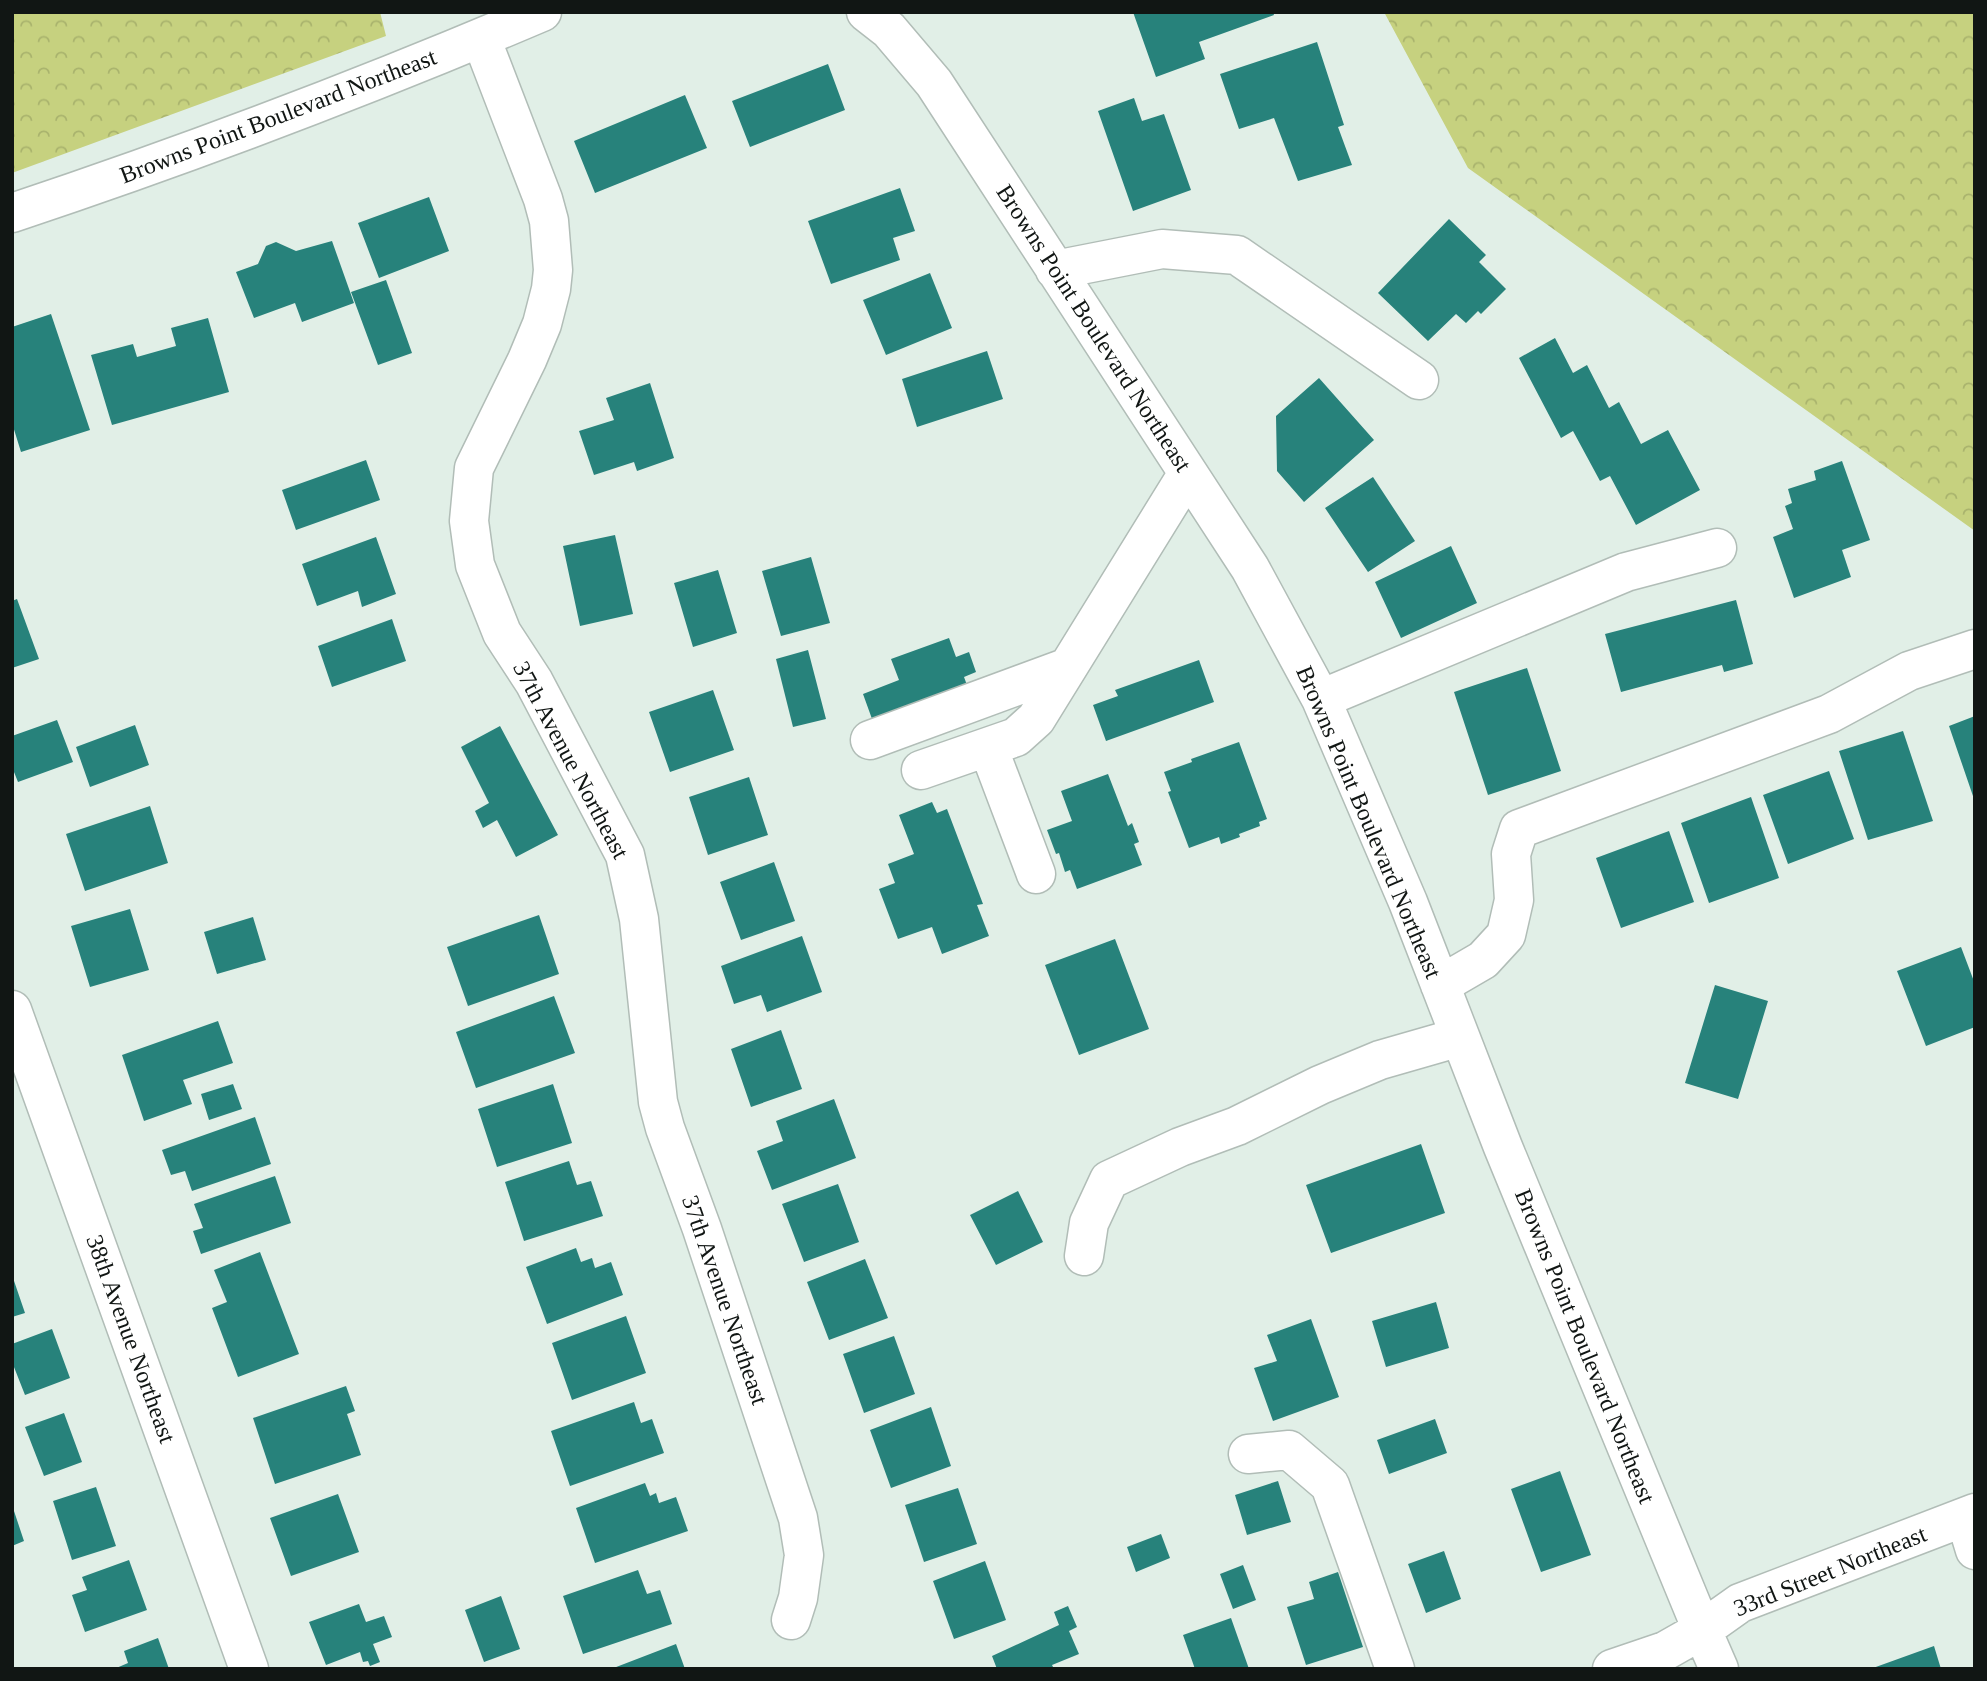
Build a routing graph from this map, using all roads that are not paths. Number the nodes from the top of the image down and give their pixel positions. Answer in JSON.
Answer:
{"nodes":[{"id":1,"x":542,"y":12,"type":"edge"},
{"id":2,"x":866,"y":12,"type":"edge"},
{"id":3,"x":481,"y":38,"type":"junction"},
{"id":4,"x":12,"y":213,"type":"edge"},
{"id":5,"x":1055,"y":270,"type":"junction"},
{"id":6,"x":1419,"y":380,"type":"dead end"},
{"id":7,"x":1188,"y":473,"type":"junction"},
{"id":8,"x":1717,"y":548,"type":"dead end"},
{"id":9,"x":1975,"y":649,"type":"edge"},
{"id":10,"x":1068,"y":667,"type":"junction"},
{"id":11,"x":1321,"y":699,"type":"junction"},
{"id":12,"x":870,"y":740,"type":"dead end"},
{"id":13,"x":988,"y":747,"type":"junction"},
{"id":14,"x":920,"y":770,"type":"dead end"},
{"id":15,"x":1035,"y":874,"type":"dead end"},
{"id":16,"x":1440,"y":985,"type":"junction"},
{"id":17,"x":12,"y":1010,"type":"edge"},
{"id":18,"x":1460,"y":1037,"type":"junction"},
{"id":19,"x":1084,"y":1256,"type":"dead end"},
{"id":20,"x":1248,"y":1454,"type":"dead end"},
{"id":21,"x":1971,"y":1527,"type":"edge"},
{"id":22,"x":790,"y":1620,"type":"dead end"},
{"id":23,"x":1702,"y":1630,"type":"junction"},
{"id":24,"x":249,"y":1669,"type":"edge"},
{"id":25,"x":1395,"y":1669,"type":"edge"},
{"id":26,"x":1612,"y":1669,"type":"edge"},
{"id":27,"x":1719,"y":1669,"type":"edge"}],
"edges":[{"from":1,"to":3,"type":"street","name":"Browns Point Boulevard Northeast"},
{"from":2,"to":5,"type":"street","name":"Browns Point Boulevard Northeast"},
{"from":3,"to":4,"type":"street","name":"Browns Point Boulevard Northeast"},
{"from":3,"to":22,"type":"street","name":"37th Avenue Northeast"},
{"from":5,"to":6,"type":"street"},
{"from":5,"to":7,"type":"street","name":"Browns Point Boulevard Northeast"},
{"from":7,"to":10,"type":"street"},
{"from":7,"to":11,"type":"street","name":"Browns Point Boulevard Northeast"},
{"from":8,"to":11,"type":"street"},
{"from":9,"to":16,"type":"street"},
{"from":10,"to":12,"type":"street"},
{"from":10,"to":13,"type":"street"},
{"from":11,"to":16,"type":"street","name":"Browns Point Boulevard Northeast"},
{"from":13,"to":14,"type":"street"},
{"from":13,"to":15,"type":"street"},
{"from":16,"to":18,"type":"street","name":"Browns Point Boulevard Northeast"},
{"from":17,"to":24,"type":"street","name":"38th Avenue Northeast"},
{"from":18,"to":19,"type":"street"},
{"from":18,"to":23,"type":"street","name":"Browns Point Boulevard Northeast"},
{"from":20,"to":25,"type":"street"},
{"from":21,"to":23,"type":"street","name":"33rd Street Northeast"},
{"from":23,"to":26,"type":"street","name":"33rd Street Northeast"},
{"from":23,"to":27,"type":"street","name":"Browns Point Boulevard Northeast"}]}
